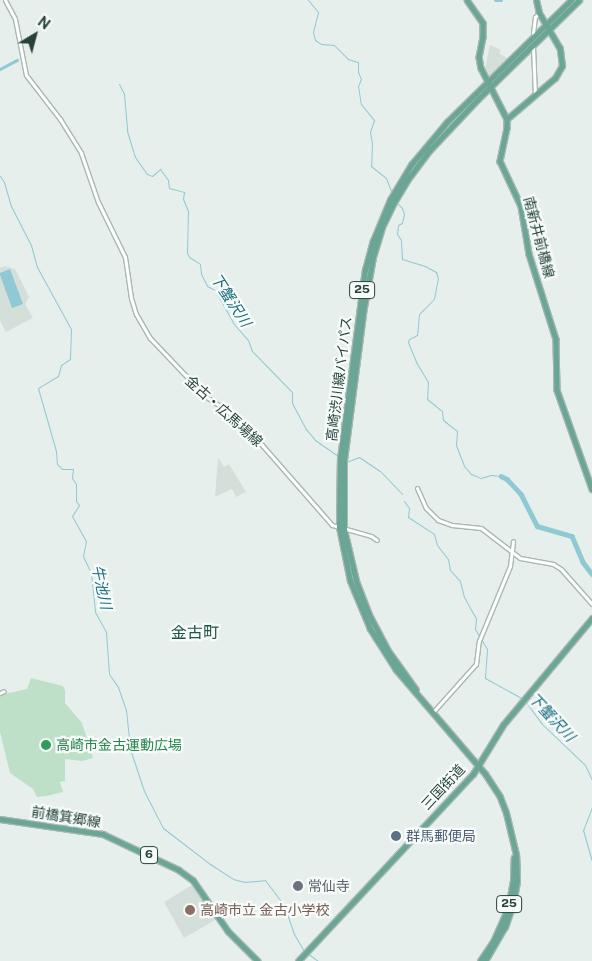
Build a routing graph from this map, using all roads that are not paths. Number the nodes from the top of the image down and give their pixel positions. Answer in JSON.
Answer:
{"nodes":[{"id":1,"x":5,"y":0,"type":"edge"},
{"id":2,"x":467,"y":0,"type":"edge"},
{"id":3,"x":536,"y":0,"type":"edge"},
{"id":4,"x":571,"y":0,"type":"edge"},
{"id":5,"x":579,"y":0,"type":"edge"},
{"id":6,"x":540,"y":13,"type":"junction"},
{"id":7,"x":547,"y":27,"type":"junction"},
{"id":8,"x":534,"y":32,"type":"dead end"},
{"id":9,"x":533,"y":46,"type":"junction"},
{"id":10,"x":489,"y":85,"type":"junction"},
{"id":11,"x":535,"y":95,"type":"junction"},
{"id":12,"x":507,"y":119,"type":"junction"},
{"id":13,"x":391,"y":202,"type":"junction"},
{"id":14,"x":417,"y":488,"type":"dead end"},
{"id":15,"x":592,"y":489,"type":"edge"},
{"id":16,"x":338,"y":528,"type":"junction"},
{"id":17,"x":344,"y":530,"type":"junction"},
{"id":18,"x":377,"y":540,"type":"dead end"},
{"id":19,"x":513,"y":541,"type":"dead end"},
{"id":20,"x":512,"y":551,"type":"junction"},
{"id":21,"x":592,"y":604,"type":"edge"},
{"id":22,"x":592,"y":618,"type":"edge"},
{"id":23,"x":4,"y":691,"type":"dead end"},
{"id":24,"x":0,"y":693,"type":"edge"},
{"id":25,"x":418,"y":696,"type":"junction"},
{"id":26,"x":433,"y":712,"type":"junction"},
{"id":27,"x":478,"y":764,"type":"junction"},
{"id":28,"x":0,"y":819,"type":"edge"},
{"id":29,"x":513,"y":840,"type":"junction"},
{"id":30,"x":258,"y":961,"type":"edge"},
{"id":31,"x":298,"y":961,"type":"edge"},
{"id":32,"x":480,"y":961,"type":"edge"},
{"id":33,"x":485,"y":961,"type":"edge"}],
"edges":[{"from":1,"to":16,"type":"street","name":"金古・広馬場線"},
{"from":2,"to":10,"type":"main road"},
{"from":3,"to":6,"type":"main road"},
{"from":4,"to":7,"type":"main road","name":"高崎渋川線バイパス","number":"25"},
{"from":5,"to":7,"type":"main road","name":"高崎渋川線バイパス","number":"25"},
{"from":6,"to":7,"type":"main road"},
{"from":6,"to":8,"type":"street"},
{"from":7,"to":9,"type":"main road","name":"高崎渋川線バイパス","number":"25"},
{"from":7,"to":10,"type":"main road","name":"高崎渋川線バイパス","number":"25"},
{"from":7,"to":11,"type":"main road"},
{"from":9,"to":10,"type":"main road","name":"高崎渋川線バイパス","number":"25"},
{"from":9,"to":11,"type":"street"},
{"from":10,"to":12,"type":"main road"},
{"from":10,"to":13,"type":"main road","name":"高崎渋川線バイパス","number":"25"},
{"from":11,"to":12,"type":"main road"},
{"from":12,"to":15,"type":"main road","name":"南新井前橋線"},
{"from":13,"to":16,"type":"main road","name":"高崎渋川線バイパス","number":"25"},
{"from":13,"to":17,"type":"main road","name":"高崎渋川線バイパス","number":"25"},
{"from":14,"to":20,"type":"street"},
{"from":16,"to":17,"type":"street"},
{"from":16,"to":25,"type":"main road","name":"高崎渋川線バイパス","number":"25"},
{"from":17,"to":18,"type":"street"},
{"from":17,"to":25,"type":"main road","name":"高崎渋川線バイパス","number":"25"},
{"from":19,"to":20,"type":"street"},
{"from":20,"to":21,"type":"street"},
{"from":20,"to":26,"type":"street"},
{"from":22,"to":27,"type":"main road","name":"三国街道"},
{"from":23,"to":24,"type":"street"},
{"from":25,"to":26,"type":"main road","name":"高崎渋川線バイパス","number":"25"},
{"from":26,"to":27,"type":"main road","name":"高崎渋川線バイパス","number":"25"},
{"from":27,"to":29,"type":"main road","name":"高崎渋川線バイパス","number":"25"},
{"from":27,"to":31,"type":"main road","name":"三国街道"},
{"from":28,"to":30,"type":"main road","name":"前橋箕郷線","number":"6"},
{"from":29,"to":32,"type":"main road","name":"高崎渋川線バイパス","number":"25"},
{"from":29,"to":33,"type":"main road","name":"高崎渋川線バイパス","number":"25"}]}
